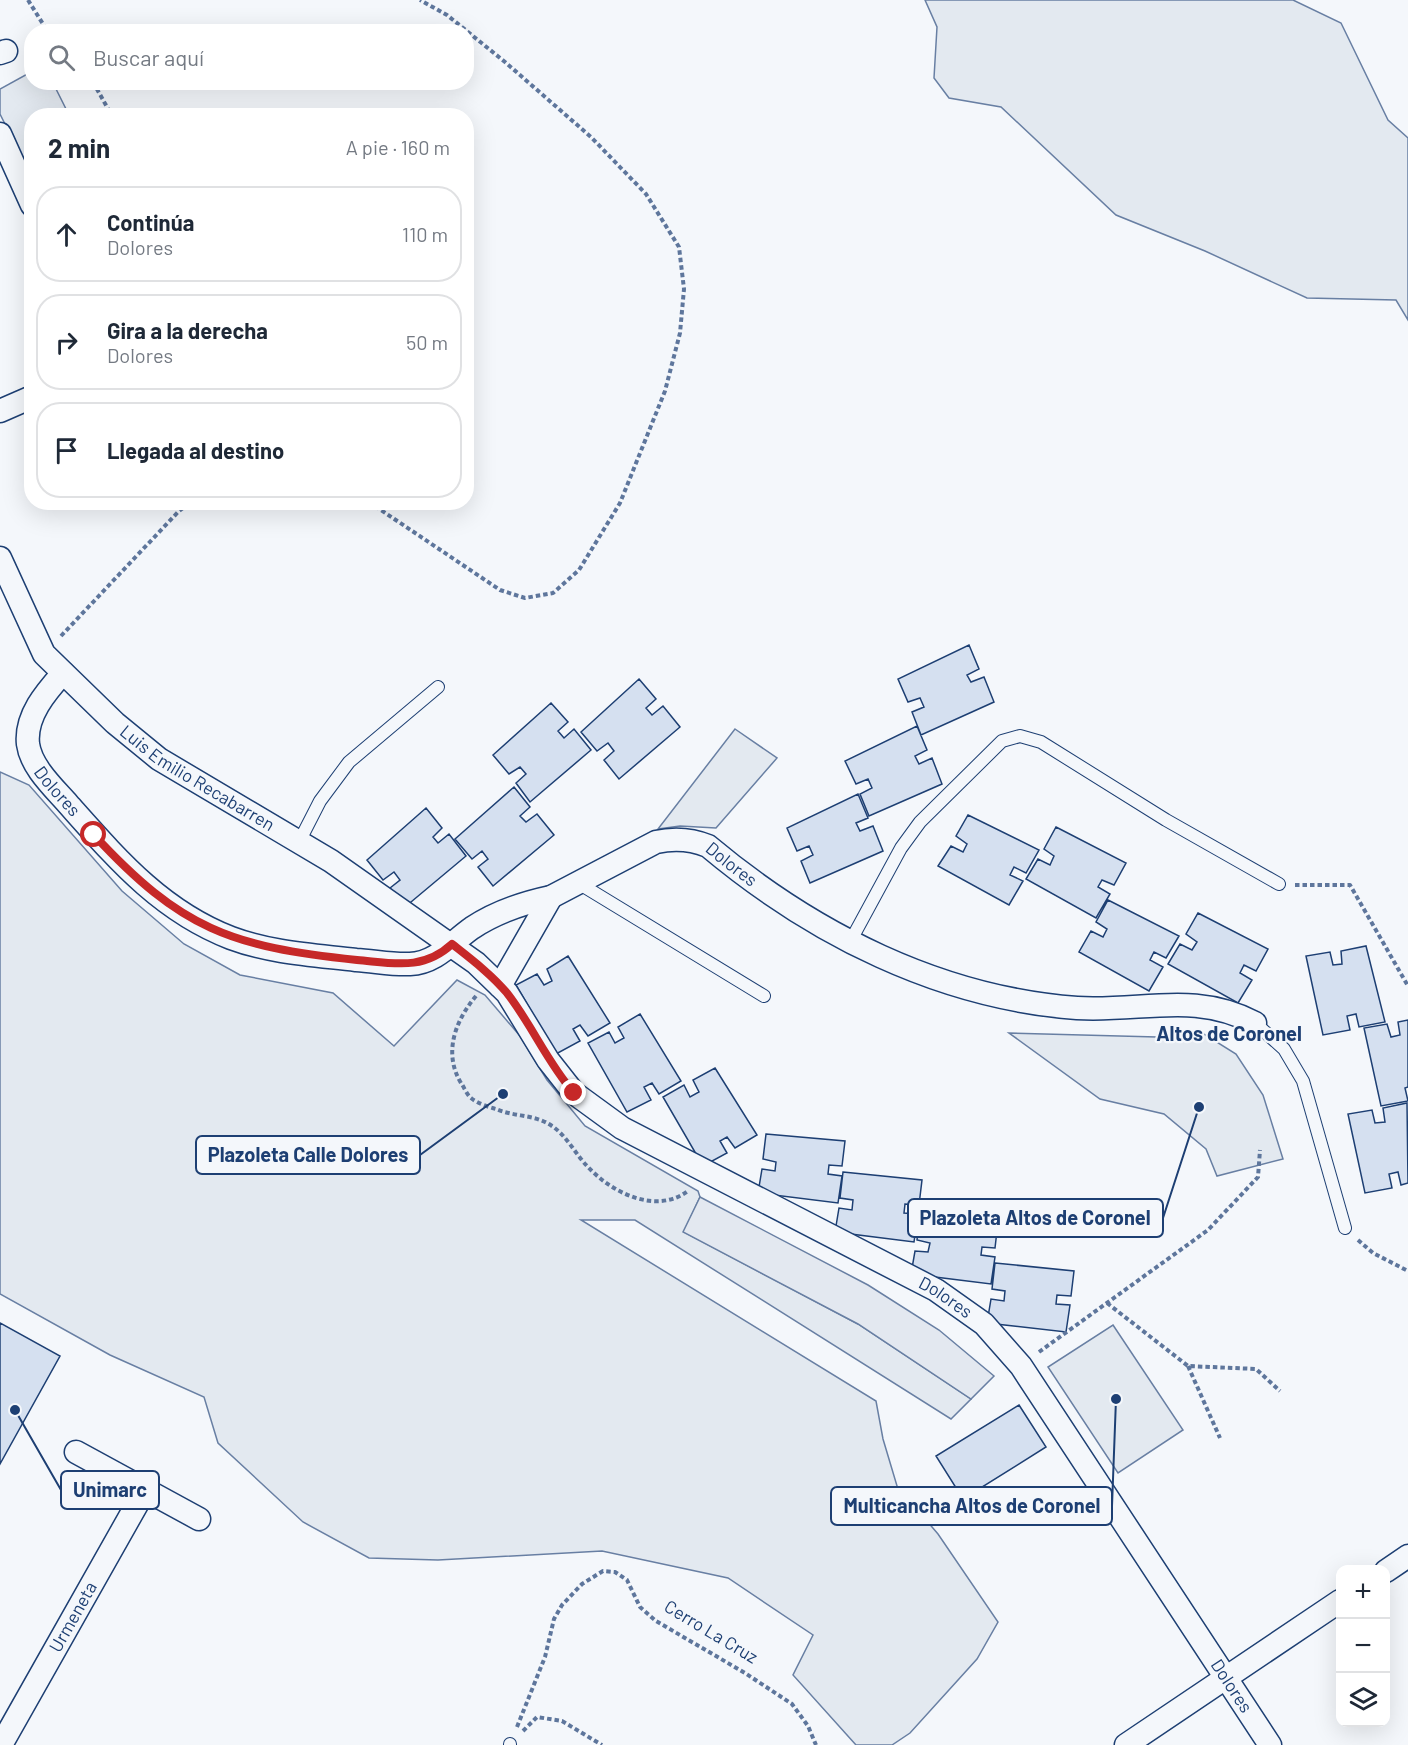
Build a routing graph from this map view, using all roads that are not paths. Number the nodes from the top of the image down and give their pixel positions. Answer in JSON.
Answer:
{"nodes":[{"id":1,"x":0,"y":134,"type":"edge"},
{"id":2,"x":24,"y":187,"type":"edge"},
{"id":3,"x":24,"y":400,"type":"edge"},
{"id":4,"x":0,"y":411,"type":"edge"},
{"id":5,"x":0,"y":558,"type":"edge"},
{"id":6,"x":63,"y":673,"type":"junction"},
{"id":7,"x":438,"y":687,"type":"dead end"},
{"id":8,"x":299,"y":842,"type":"junction"},
{"id":9,"x":580,"y":884,"type":"junction"},
{"id":10,"x":1279,"y":884,"type":"road end"},
{"id":11,"x":551,"y":897,"type":"junction"},
{"id":12,"x":850,"y":942,"type":"junction"},
{"id":13,"x":452,"y":944,"type":"junction"},
{"id":14,"x":496,"y":982,"type":"junction"},
{"id":15,"x":764,"y":996,"type":"dead end"},
{"id":16,"x":1256,"y":1023,"type":"joint"},
{"id":17,"x":1345,"y":1228,"type":"road end"},
{"id":18,"x":76,"y":1452,"type":"dead end"},
{"id":19,"x":145,"y":1490,"type":"junction"},
{"id":20,"x":199,"y":1519,"type":"dead end"},
{"id":21,"x":1408,"y":1556,"type":"edge"},
{"id":22,"x":1390,"y":1568,"type":"edge"},
{"id":23,"x":1336,"y":1604,"type":"edge"},
{"id":24,"x":1225,"y":1678,"type":"junction"},
{"id":25,"x":1,"y":1745,"type":"edge"},
{"id":26,"x":1126,"y":1745,"type":"edge"},
{"id":27,"x":1270,"y":1745,"type":"edge"}],
"edges":[{"from":1,"to":2,"type":"street"},
{"from":3,"to":4,"type":"street"},
{"from":5,"to":6,"type":"street","name":"Luis Emilio Recabarren"},
{"from":6,"to":8,"type":"street","name":"Luis Emilio Recabarren"},
{"from":6,"to":13,"type":"street","name":"Dolores"},
{"from":7,"to":8,"type":"lane"},
{"from":8,"to":13,"type":"street","name":"Luis Emilio Recabarren"},
{"from":9,"to":11,"type":"street","name":"Dolores"},
{"from":9,"to":12,"type":"street","name":"Dolores"},
{"from":9,"to":15,"type":"lane"},
{"from":10,"to":12,"type":"lane"},
{"from":11,"to":13,"type":"street","name":"Dolores"},
{"from":11,"to":14,"type":"street"},
{"from":12,"to":16,"type":"street","name":"Dolores"},
{"from":13,"to":14,"type":"street","name":"Dolores"},
{"from":14,"to":24,"type":"street","name":"Dolores"},
{"from":16,"to":17,"type":"lane"},
{"from":18,"to":19,"type":"street"},
{"from":19,"to":20,"type":"street"},
{"from":19,"to":25,"type":"street","name":"Urmeneta"},
{"from":21,"to":22,"type":"street"},
{"from":23,"to":24,"type":"street"},
{"from":24,"to":26,"type":"street"},
{"from":24,"to":27,"type":"street","name":"Dolores"}]}
